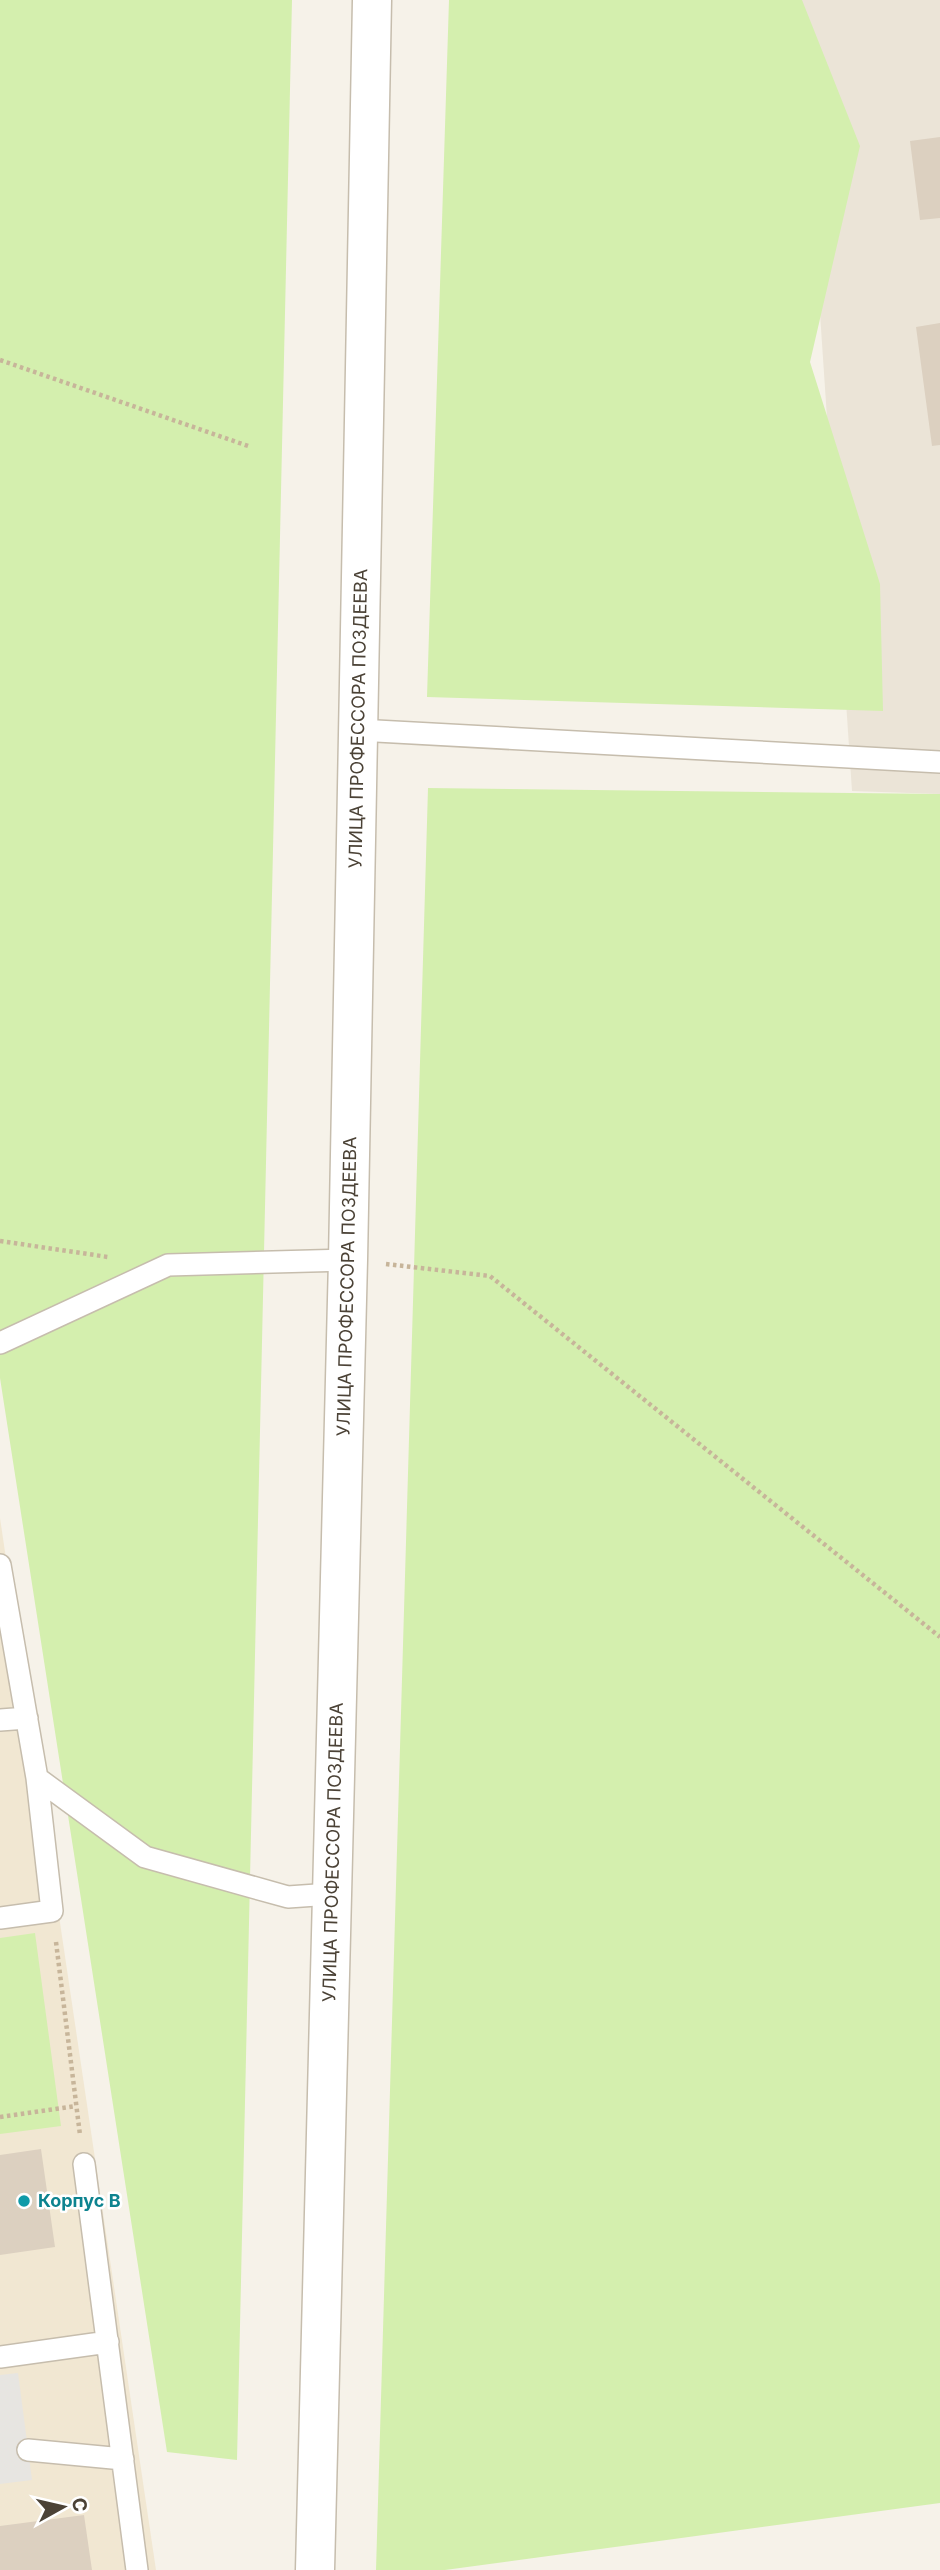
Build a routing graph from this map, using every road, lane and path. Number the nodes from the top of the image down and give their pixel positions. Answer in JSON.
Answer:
{"nodes":[{"id":1,"x":372,"y":0,"type":"edge"},
{"id":2,"x":0,"y":360,"type":"edge"},
{"id":3,"x":251,"y":447,"type":"dead end"},
{"id":4,"x":358,"y":730,"type":"junction"},
{"id":5,"x":940,"y":762,"type":"edge"},
{"id":6,"x":0,"y":1241,"type":"edge"},
{"id":7,"x":348,"y":1260,"type":"junction"},
{"id":8,"x":168,"y":1265,"type":"junction"},
{"id":9,"x":0,"y":1343,"type":"edge"},
{"id":10,"x":0,"y":1565,"type":"edge"},
{"id":11,"x":940,"y":1637,"type":"edge"},
{"id":12,"x":27,"y":1718,"type":"junction"},
{"id":13,"x":0,"y":1720,"type":"edge"},
{"id":14,"x":37,"y":1778,"type":"junction"},
{"id":15,"x":331,"y":1894,"type":"junction"},
{"id":16,"x":52,"y":1911,"type":"junction"},
{"id":17,"x":0,"y":1917,"type":"edge"},
{"id":18,"x":76,"y":2106,"type":"junction"},
{"id":19,"x":0,"y":2117,"type":"edge"},
{"id":20,"x":84,"y":2164,"type":"joint"},
{"id":21,"x":107,"y":2342,"type":"junction"},
{"id":22,"x":0,"y":2357,"type":"edge"},
{"id":23,"x":28,"y":2449,"type":"dead end"},
{"id":24,"x":123,"y":2459,"type":"junction"},
{"id":25,"x":137,"y":2570,"type":"edge"},
{"id":26,"x":315,"y":2570,"type":"edge"}],
"edges":[{"from":1,"to":4,"type":"street","name":"УЛИЦА ПРОФЕССОРА ПОЗДЕЕВА"},
{"from":2,"to":3,"type":"path"},
{"from":4,"to":5,"type":"lane"},
{"from":4,"to":7,"type":"street","name":"УЛИЦА ПРОФЕССОРА ПОЗДЕЕВА"},
{"from":6,"to":8,"type":"path"},
{"from":7,"to":8,"type":"lane"},
{"from":7,"to":11,"type":"path"},
{"from":7,"to":15,"type":"street","name":"УЛИЦА ПРОФЕССОРА ПОЗДЕЕВА"},
{"from":8,"to":9,"type":"lane"},
{"from":10,"to":12,"type":"lane"},
{"from":12,"to":13,"type":"lane"},
{"from":12,"to":14,"type":"lane"},
{"from":14,"to":15,"type":"lane"},
{"from":14,"to":16,"type":"lane"},
{"from":15,"to":26,"type":"street","name":"УЛИЦА ПРОФЕССОРА ПОЗДЕЕВА"},
{"from":16,"to":17,"type":"lane"},
{"from":16,"to":18,"type":"path"},
{"from":18,"to":19,"type":"path"},
{"from":18,"to":20,"type":"path"},
{"from":20,"to":21,"type":"lane"},
{"from":21,"to":22,"type":"lane"},
{"from":21,"to":24,"type":"lane"},
{"from":23,"to":24,"type":"lane"},
{"from":24,"to":25,"type":"lane"}]}
